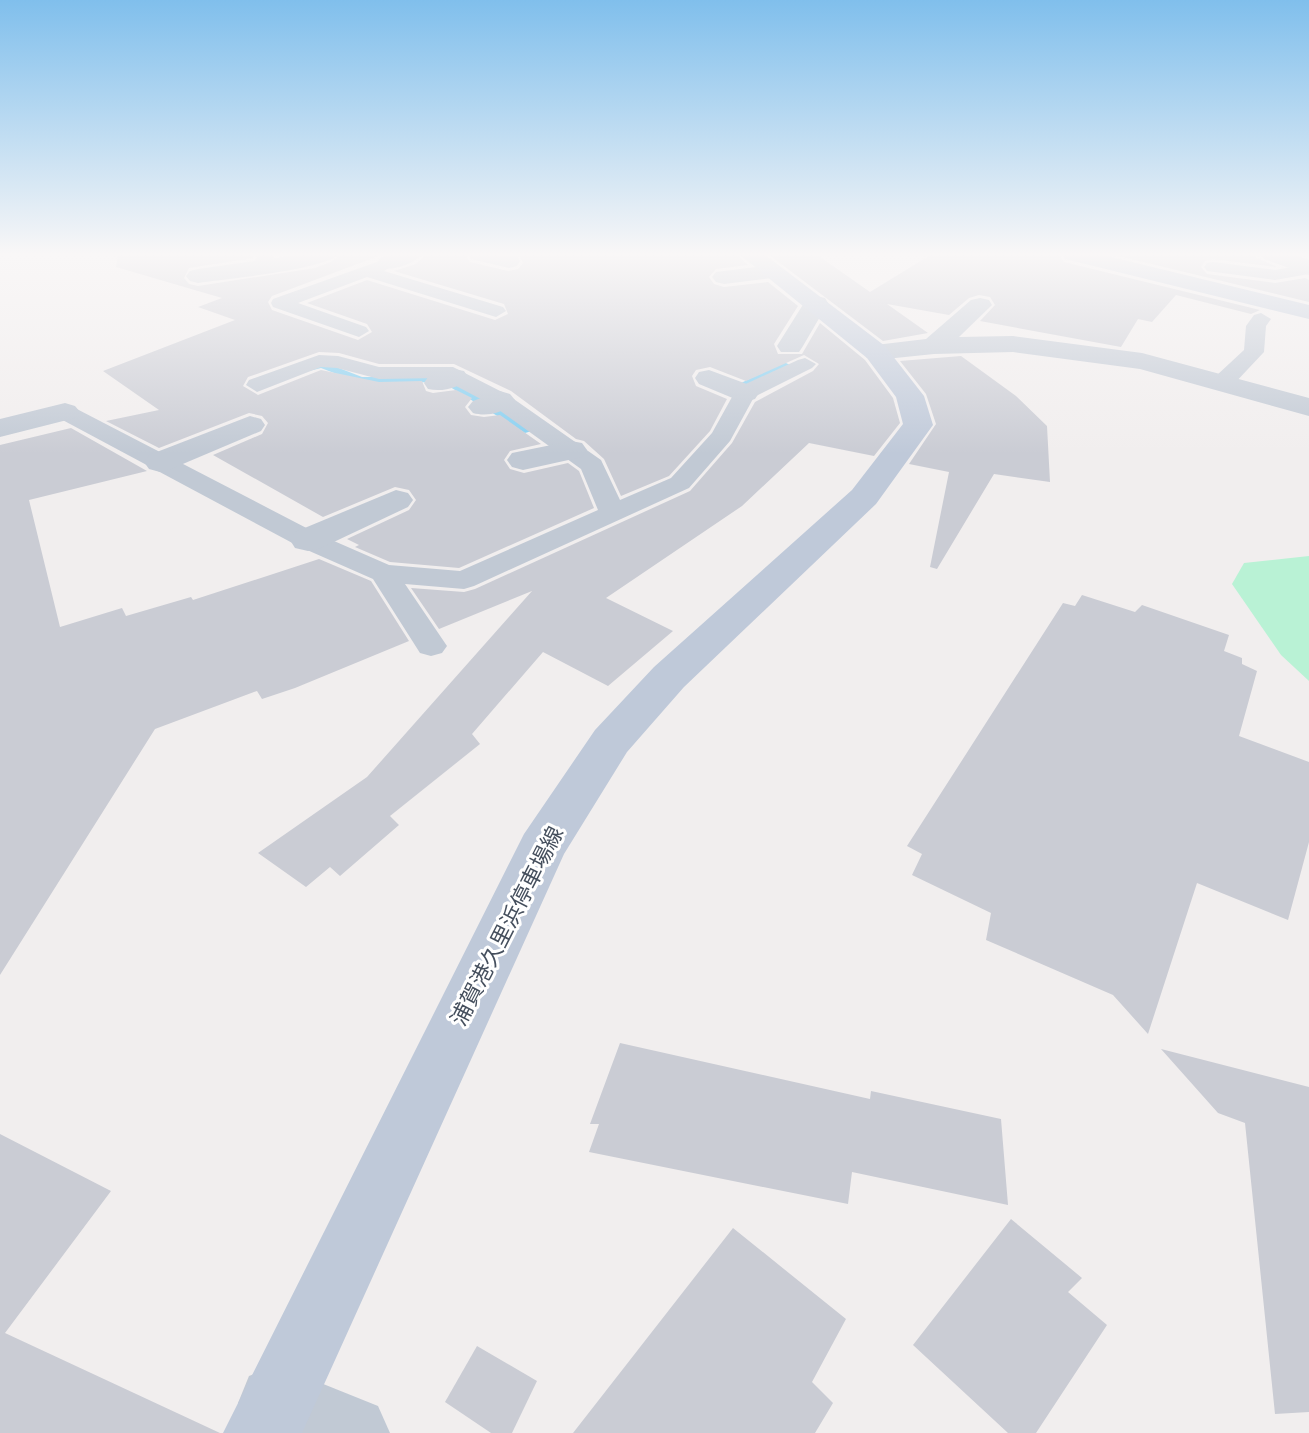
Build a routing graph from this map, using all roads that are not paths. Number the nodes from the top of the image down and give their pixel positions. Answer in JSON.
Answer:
{"nodes":[{"id":1,"x":330,"y":321,"type":"edge"},
{"id":2,"x":809,"y":321,"type":"edge"},
{"id":3,"x":838,"y":321,"type":"edge"},
{"id":4,"x":962,"y":321,"type":"edge"},
{"id":5,"x":1260,"y":321,"type":"edge"},
{"id":6,"x":359,"y":331,"type":"dead end"},
{"id":7,"x":934,"y":346,"type":"junction"},
{"id":8,"x":876,"y":352,"type":"junction"},
{"id":9,"x":797,"y":355,"type":"joint"},
{"id":10,"x":709,"y":378,"type":"dead end"},
{"id":11,"x":1224,"y":381,"type":"junction"},
{"id":12,"x":257,"y":385,"type":"dead end"},
{"id":13,"x":745,"y":393,"type":"junction"},
{"id":14,"x":1309,"y":407,"type":"edge"},
{"id":15,"x":65,"y":412,"type":"joint"},
{"id":16,"x":250,"y":425,"type":"dead end"},
{"id":17,"x":0,"y":428,"type":"edge"},
{"id":18,"x":160,"y":462,"type":"junction"},
{"id":19,"x":396,"y":500,"type":"dead end"},
{"id":20,"x":613,"y":515,"type":"junction"},
{"id":21,"x":308,"y":540,"type":"junction"},
{"id":22,"x":384,"y":573,"type":"junction"},
{"id":23,"x":431,"y":646,"type":"dead end"},
{"id":24,"x":269,"y":1418,"type":"edge"},
{"id":25,"x":351,"y":1433,"type":"edge"}],
"edges":[{"from":1,"to":6,"type":"lane"},
{"from":2,"to":9,"type":"street"},
{"from":3,"to":8,"type":"main road","name":"浦賀港久里浜停車場線"},
{"from":4,"to":7,"type":"street"},
{"from":5,"to":11,"type":"lane"},
{"from":7,"to":8,"type":"street"},
{"from":7,"to":11,"type":"street"},
{"from":8,"to":24,"type":"main road","name":"浦賀港久里浜停車場線"},
{"from":9,"to":13,"type":"lane"},
{"from":10,"to":13,"type":"street"},
{"from":11,"to":14,"type":"street"},
{"from":12,"to":20,"type":"lane"},
{"from":13,"to":20,"type":"lane"},
{"from":15,"to":17,"type":"street"},
{"from":15,"to":18,"type":"lane"},
{"from":16,"to":18,"type":"street"},
{"from":18,"to":21,"type":"lane"},
{"from":19,"to":21,"type":"street"},
{"from":20,"to":22,"type":"lane"},
{"from":21,"to":22,"type":"lane"},
{"from":22,"to":23,"type":"lane"},
{"from":24,"to":25,"type":"street"}]}
